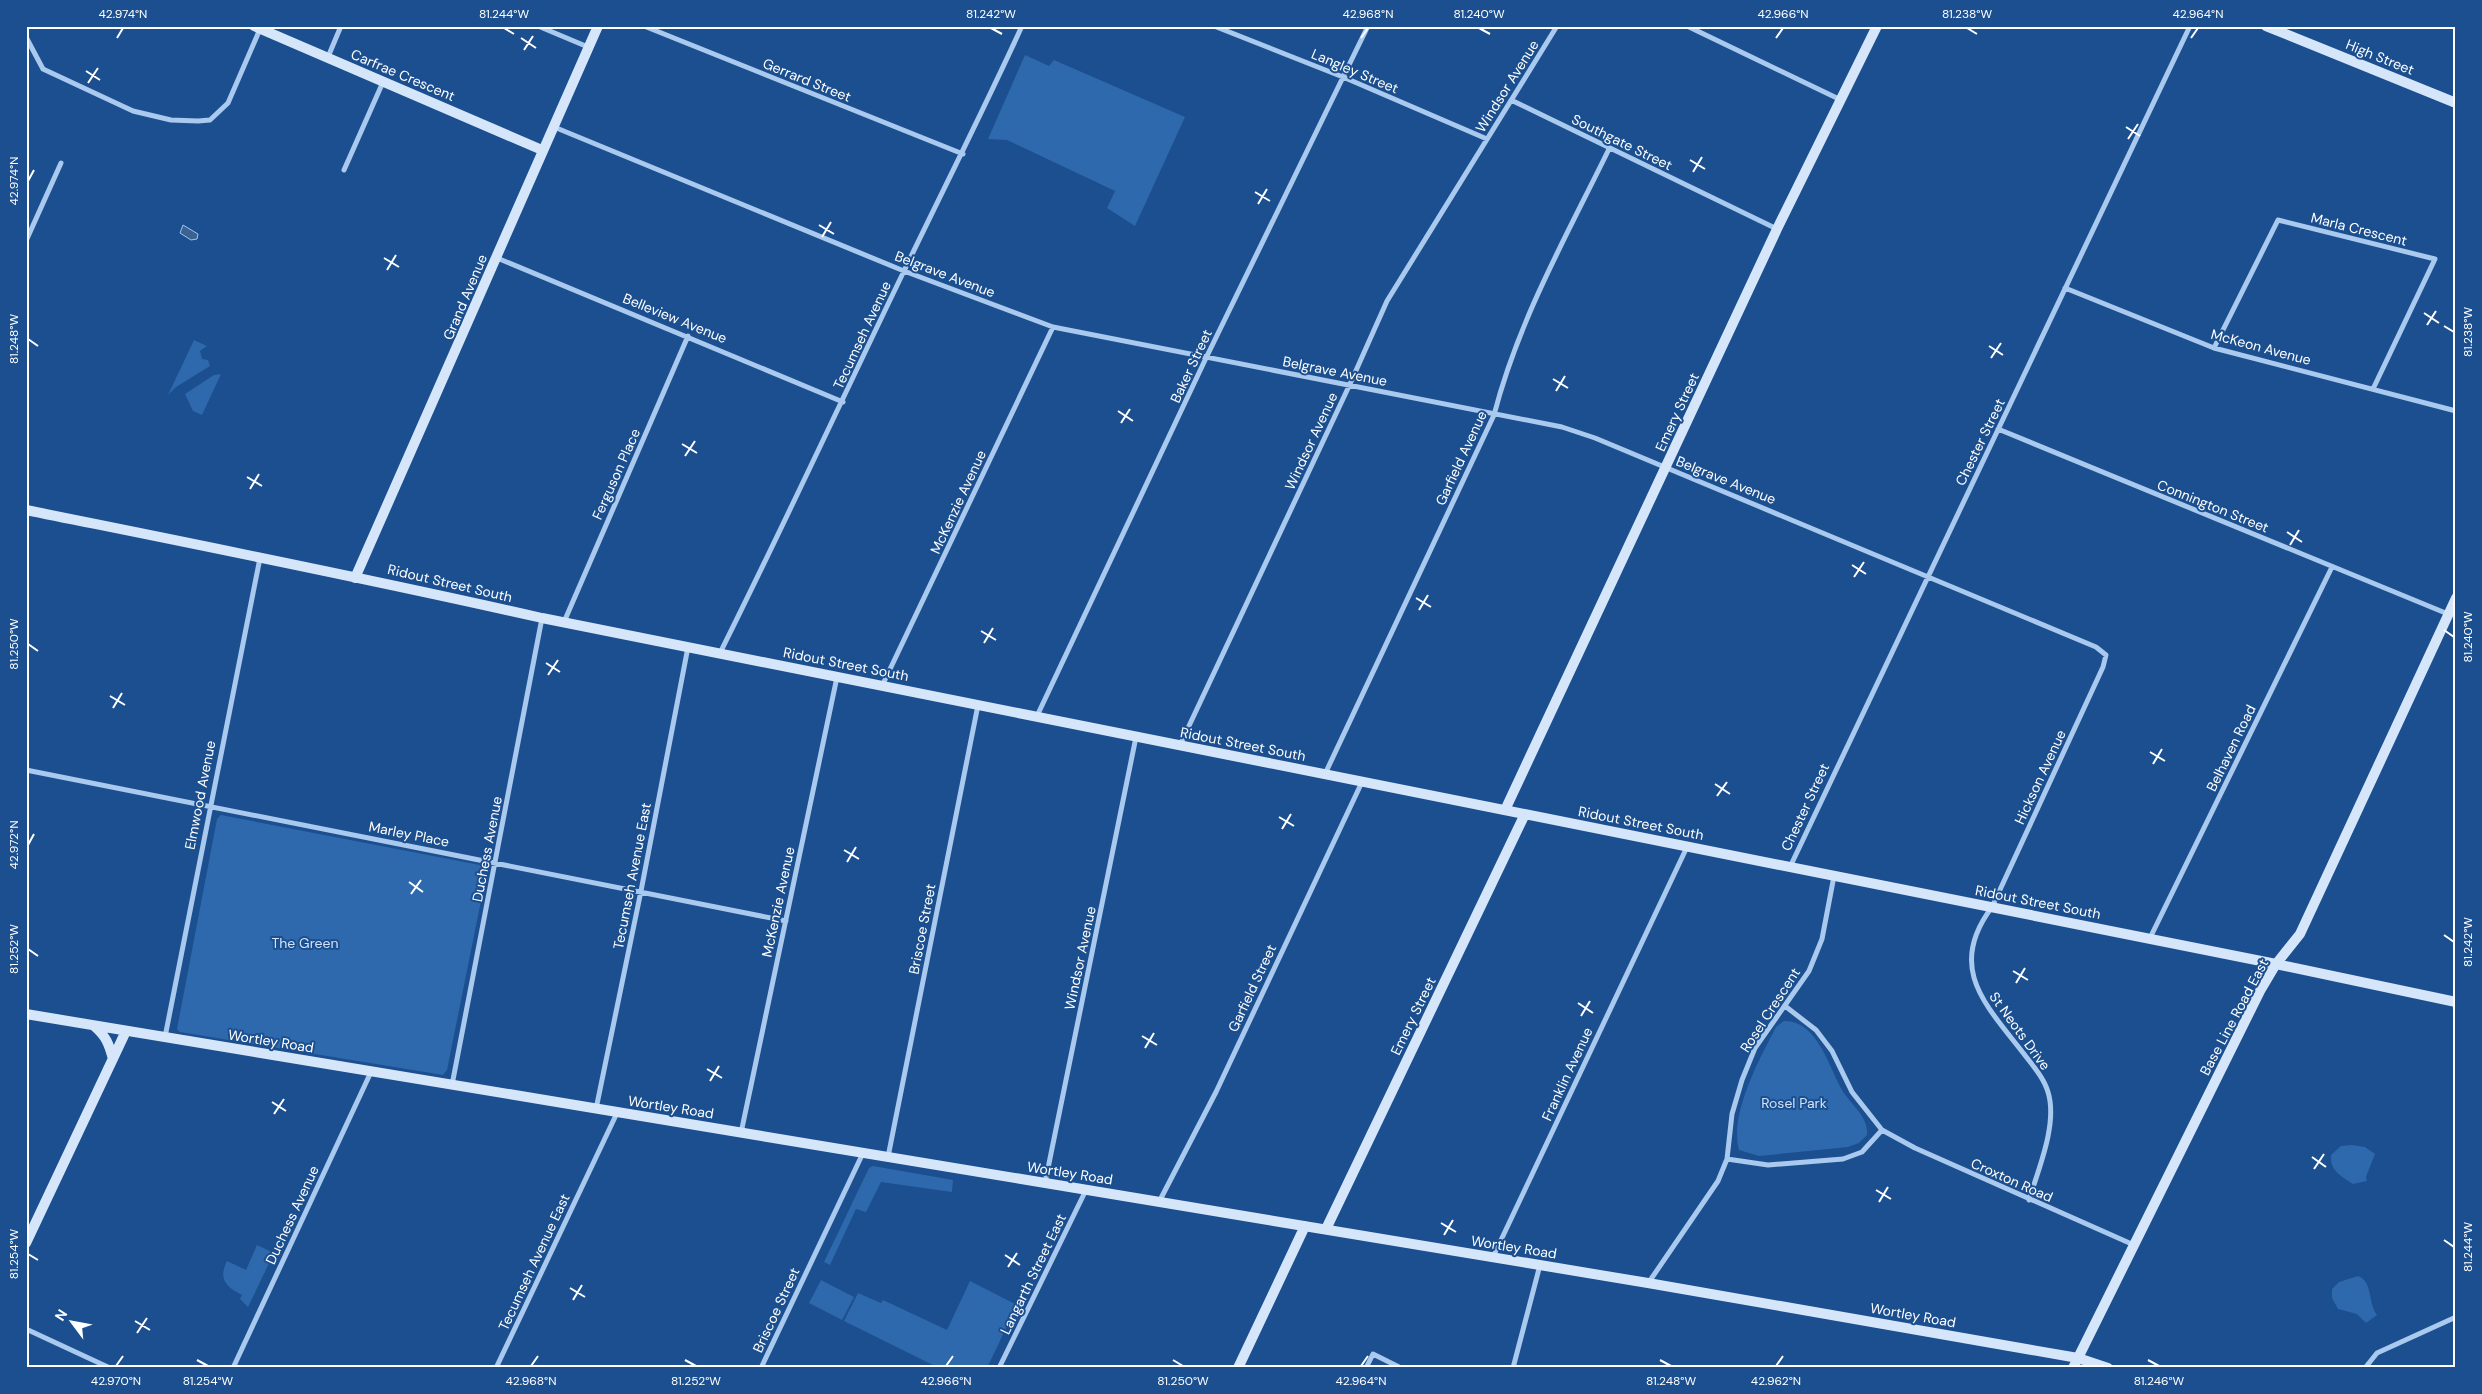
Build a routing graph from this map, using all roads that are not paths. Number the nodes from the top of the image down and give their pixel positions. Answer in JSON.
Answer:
{"nodes":[{"id":1,"x":341,"y":26,"type":"edge"},
{"id":2,"x":538,"y":26,"type":"edge"},
{"id":3,"x":598,"y":26,"type":"edge"},
{"id":4,"x":644,"y":26,"type":"edge"},
{"id":5,"x":1022,"y":26,"type":"edge"},
{"id":6,"x":1214,"y":26,"type":"edge"},
{"id":7,"x":1368,"y":26,"type":"edge"},
{"id":8,"x":1556,"y":26,"type":"edge"},
{"id":9,"x":1687,"y":26,"type":"edge"},
{"id":10,"x":1877,"y":26,"type":"edge"},
{"id":11,"x":2190,"y":26,"type":"edge"},
{"id":12,"x":2266,"y":26,"type":"edge"},
{"id":13,"x":257,"y":28,"type":"edge"},
{"id":14,"x":26,"y":36,"type":"edge"},
{"id":15,"x":588,"y":47,"type":"junction"},
{"id":16,"x":328,"y":58,"type":"junction"},
{"id":17,"x":1344,"y":77,"type":"junction"},
{"id":18,"x":383,"y":82,"type":"junction"},
{"id":19,"x":1511,"y":100,"type":"junction"},
{"id":20,"x":1841,"y":100,"type":"junction"},
{"id":21,"x":2456,"y":103,"type":"edge"},
{"id":22,"x":553,"y":127,"type":"junction"},
{"id":23,"x":1487,"y":139,"type":"junction"},
{"id":24,"x":1609,"y":148,"type":"junction"},
{"id":25,"x":542,"y":150,"type":"junction"},
{"id":26,"x":963,"y":154,"type":"junction"},
{"id":27,"x":61,"y":163,"type":"dead end"},
{"id":28,"x":344,"y":170,"type":"dead end"},
{"id":29,"x":1777,"y":229,"type":"junction"},
{"id":30,"x":26,"y":241,"type":"edge"},
{"id":31,"x":497,"y":258,"type":"junction"},
{"id":32,"x":904,"y":271,"type":"junction"},
{"id":33,"x":2065,"y":288,"type":"junction"},
{"id":34,"x":1054,"y":327,"type":"junction"},
{"id":35,"x":688,"y":336,"type":"junction"},
{"id":36,"x":2214,"y":348,"type":"junction"},
{"id":37,"x":1206,"y":358,"type":"junction"},
{"id":38,"x":1350,"y":384,"type":"junction"},
{"id":39,"x":2373,"y":389,"type":"junction"},
{"id":40,"x":843,"y":402,"type":"junction"},
{"id":41,"x":2456,"y":411,"type":"edge"},
{"id":42,"x":1494,"y":415,"type":"junction"},
{"id":43,"x":1998,"y":429,"type":"junction"},
{"id":44,"x":1666,"y":468,"type":"junction"},
{"id":45,"x":26,"y":510,"type":"edge"},
{"id":46,"x":260,"y":558,"type":"junction"},
{"id":47,"x":2332,"y":568,"type":"junction"},
{"id":48,"x":1928,"y":575,"type":"junction"},
{"id":49,"x":355,"y":578,"type":"junction"},
{"id":50,"x":2456,"y":598,"type":"edge"},
{"id":51,"x":2448,"y":614,"type":"junction"},
{"id":52,"x":542,"y":618,"type":"junction"},
{"id":53,"x":564,"y":622,"type":"junction"},
{"id":54,"x":688,"y":647,"type":"junction"},
{"id":55,"x":720,"y":653,"type":"junction"},
{"id":56,"x":2106,"y":655,"type":"joint"},
{"id":57,"x":837,"y":677,"type":"junction"},
{"id":58,"x":882,"y":686,"type":"junction"},
{"id":59,"x":978,"y":705,"type":"junction"},
{"id":60,"x":1037,"y":717,"type":"junction"},
{"id":61,"x":1136,"y":736,"type":"junction"},
{"id":62,"x":1180,"y":745,"type":"junction"},
{"id":63,"x":26,"y":770,"type":"edge"},
{"id":64,"x":1325,"y":774,"type":"junction"},
{"id":65,"x":1362,"y":781,"type":"junction"},
{"id":66,"x":212,"y":805,"type":"junction"},
{"id":67,"x":1505,"y":810,"type":"junction"},
{"id":68,"x":1525,"y":814,"type":"junction"},
{"id":69,"x":1688,"y":846,"type":"junction"},
{"id":70,"x":496,"y":863,"type":"junction"},
{"id":71,"x":1790,"y":867,"type":"junction"},
{"id":72,"x":1834,"y":876,"type":"junction"},
{"id":73,"x":641,"y":891,"type":"junction"},
{"id":74,"x":1992,"y":907,"type":"junction"},
{"id":75,"x":786,"y":921,"type":"junction"},
{"id":76,"x":2150,"y":939,"type":"junction"},
{"id":77,"x":2276,"y":964,"type":"junction"},
{"id":78,"x":2456,"y":1002,"type":"edge"},
{"id":79,"x":1784,"y":1006,"type":"junction"},
{"id":80,"x":26,"y":1014,"type":"edge"},
{"id":81,"x":93,"y":1025,"type":"junction"},
{"id":82,"x":126,"y":1031,"type":"junction"},
{"id":83,"x":165,"y":1037,"type":"junction"},
{"id":84,"x":113,"y":1059,"type":"junction"},
{"id":85,"x":372,"y":1071,"type":"junction"},
{"id":86,"x":452,"y":1085,"type":"junction"},
{"id":87,"x":596,"y":1109,"type":"junction"},
{"id":88,"x":618,"y":1112,"type":"junction"},
{"id":89,"x":1882,"y":1130,"type":"junction"},
{"id":90,"x":741,"y":1133,"type":"junction"},
{"id":91,"x":863,"y":1153,"type":"junction"},
{"id":92,"x":888,"y":1157,"type":"junction"},
{"id":93,"x":1727,"y":1159,"type":"junction"},
{"id":94,"x":1046,"y":1183,"type":"junction"},
{"id":95,"x":1087,"y":1190,"type":"junction"},
{"id":96,"x":2029,"y":1200,"type":"junction"},
{"id":97,"x":1158,"y":1202,"type":"junction"},
{"id":98,"x":1305,"y":1226,"type":"junction"},
{"id":99,"x":1326,"y":1229,"type":"junction"},
{"id":100,"x":26,"y":1243,"type":"edge"},
{"id":101,"x":2134,"y":1245,"type":"junction"},
{"id":102,"x":1492,"y":1257,"type":"junction"},
{"id":103,"x":1540,"y":1265,"type":"junction"},
{"id":104,"x":1648,"y":1283,"type":"junction"},
{"id":105,"x":2456,"y":1317,"type":"edge"},
{"id":106,"x":26,"y":1329,"type":"edge"},
{"id":107,"x":2076,"y":1363,"type":"edge"},
{"id":108,"x":110,"y":1368,"type":"edge"},
{"id":109,"x":233,"y":1368,"type":"edge"},
{"id":110,"x":496,"y":1368,"type":"edge"},
{"id":111,"x":761,"y":1368,"type":"edge"},
{"id":112,"x":999,"y":1368,"type":"edge"},
{"id":113,"x":1238,"y":1368,"type":"edge"},
{"id":114,"x":1366,"y":1368,"type":"edge"},
{"id":115,"x":1401,"y":1368,"type":"edge"},
{"id":116,"x":1513,"y":1368,"type":"edge"},
{"id":117,"x":2108,"y":1368,"type":"edge"},
{"id":118,"x":2366,"y":1368,"type":"edge"}],
"edges":[{"from":1,"to":16,"type":"street"},
{"from":2,"to":15,"type":"street"},
{"from":3,"to":15,"type":"street","name":"Grand Avenue"},
{"from":4,"to":26,"type":"street","name":"Gerrard Street"},
{"from":5,"to":26,"type":"street","name":"Tecumseh Avenue"},
{"from":6,"to":17,"type":"street","name":"Langley Street"},
{"from":7,"to":17,"type":"street","name":"Baker Street"},
{"from":8,"to":19,"type":"street","name":"Windsor Avenue"},
{"from":9,"to":20,"type":"street"},
{"from":10,"to":20,"type":"street","name":"Emery Street"},
{"from":11,"to":33,"type":"street","name":"Chester Street"},
{"from":12,"to":21,"type":"street","name":"High Street"},
{"from":13,"to":14,"type":"street"},
{"from":13,"to":16,"type":"street","name":"Carfrae Crescent"},
{"from":15,"to":22,"type":"street","name":"Grand Avenue"},
{"from":16,"to":18,"type":"street","name":"Carfrae Crescent"},
{"from":17,"to":23,"type":"street","name":"Langley Street"},
{"from":17,"to":37,"type":"street","name":"Baker Street"},
{"from":18,"to":25,"type":"street","name":"Carfrae Crescent"},
{"from":18,"to":28,"type":"street"},
{"from":19,"to":23,"type":"street","name":"Windsor Avenue"},
{"from":19,"to":24,"type":"street","name":"Southgate Street"},
{"from":20,"to":29,"type":"street","name":"Emery Street"},
{"from":22,"to":25,"type":"street","name":"Grand Avenue"},
{"from":22,"to":32,"type":"street","name":"Belgrave Avenue"},
{"from":23,"to":38,"type":"street","name":"Windsor Avenue"},
{"from":24,"to":29,"type":"street","name":"Southgate Street"},
{"from":24,"to":42,"type":"street","name":"Garfield Avenue"},
{"from":25,"to":31,"type":"street","name":"Grand Avenue"},
{"from":26,"to":32,"type":"street","name":"Tecumseh Avenue"},
{"from":27,"to":30,"type":"street"},
{"from":29,"to":44,"type":"street","name":"Emery Street"},
{"from":31,"to":35,"type":"street","name":"Belleview Avenue"},
{"from":31,"to":49,"type":"street","name":"Grand Avenue"},
{"from":32,"to":34,"type":"street","name":"Belgrave Avenue"},
{"from":32,"to":40,"type":"street","name":"Tecumseh Avenue"},
{"from":33,"to":36,"type":"street","name":"McKeon Avenue"},
{"from":33,"to":43,"type":"street","name":"Chester Street"},
{"from":34,"to":37,"type":"street","name":"Belgrave Avenue"},
{"from":34,"to":58,"type":"street","name":"McKenzie Avenue"},
{"from":35,"to":40,"type":"street","name":"Belleview Avenue"},
{"from":35,"to":53,"type":"street","name":"Ferguson Place"},
{"from":36,"to":39,"type":"street","name":"McKeon Avenue"},
{"from":36,"to":39,"type":"street","name":"Marla Crescent"},
{"from":37,"to":38,"type":"street","name":"Belgrave Avenue"},
{"from":37,"to":60,"type":"street","name":"Baker Street"},
{"from":38,"to":42,"type":"street","name":"Belgrave Avenue"},
{"from":38,"to":62,"type":"street","name":"Windsor Avenue"},
{"from":39,"to":41,"type":"street","name":"McKeon Avenue"},
{"from":40,"to":55,"type":"street","name":"Tecumseh Avenue"},
{"from":42,"to":44,"type":"street","name":"Belgrave Avenue"},
{"from":42,"to":64,"type":"street","name":"Garfield Avenue"},
{"from":43,"to":47,"type":"street","name":"Connington Street"},
{"from":43,"to":48,"type":"street","name":"Chester Street"},
{"from":44,"to":48,"type":"street","name":"Belgrave Avenue"},
{"from":44,"to":67,"type":"street","name":"Emery Street"},
{"from":45,"to":46,"type":"street","name":"Ridout Street South"},
{"from":46,"to":49,"type":"street","name":"Ridout Street South"},
{"from":46,"to":66,"type":"street","name":"Elmwood Avenue"},
{"from":47,"to":51,"type":"street","name":"Connington Street"},
{"from":47,"to":76,"type":"street","name":"Belhaven Road"},
{"from":48,"to":56,"type":"street","name":"Belgrave Avenue"},
{"from":48,"to":71,"type":"street","name":"Chester Street"},
{"from":49,"to":52,"type":"street","name":"Ridout Street South"},
{"from":50,"to":51,"type":"street","name":"Base Line Road East"},
{"from":51,"to":77,"type":"street","name":"Base Line Road East"},
{"from":52,"to":53,"type":"street","name":"Ridout Street South"},
{"from":52,"to":70,"type":"street","name":"Duchess Avenue"},
{"from":53,"to":54,"type":"street","name":"Ridout Street South"},
{"from":54,"to":55,"type":"street","name":"Ridout Street South"},
{"from":54,"to":73,"type":"street","name":"Tecumseh Avenue East"},
{"from":55,"to":57,"type":"street","name":"Ridout Street South"},
{"from":56,"to":74,"type":"street","name":"Hickson Avenue"},
{"from":57,"to":58,"type":"street","name":"Ridout Street South"},
{"from":57,"to":75,"type":"street","name":"McKenzie Avenue"},
{"from":58,"to":59,"type":"street","name":"Ridout Street South"},
{"from":59,"to":60,"type":"street","name":"Ridout Street South"},
{"from":59,"to":92,"type":"street","name":"Briscoe Street"},
{"from":60,"to":61,"type":"street","name":"Ridout Street South"},
{"from":61,"to":62,"type":"street","name":"Ridout Street South"},
{"from":61,"to":94,"type":"street","name":"Windsor Avenue"},
{"from":62,"to":64,"type":"street","name":"Ridout Street South"},
{"from":63,"to":66,"type":"street","name":"Marley Place"},
{"from":64,"to":65,"type":"street","name":"Ridout Street South"},
{"from":65,"to":67,"type":"street","name":"Ridout Street South"},
{"from":65,"to":97,"type":"street","name":"Garfield Street"},
{"from":66,"to":70,"type":"street","name":"Marley Place"},
{"from":66,"to":83,"type":"street","name":"Elmwood Avenue"},
{"from":67,"to":68,"type":"street","name":"Ridout Street South"},
{"from":68,"to":69,"type":"street","name":"Ridout Street South"},
{"from":68,"to":99,"type":"street","name":"Emery Street"},
{"from":69,"to":71,"type":"street","name":"Ridout Street South"},
{"from":69,"to":102,"type":"street","name":"Franklin Avenue"},
{"from":70,"to":73,"type":"street","name":"Marley Place"},
{"from":70,"to":86,"type":"street","name":"Duchess Avenue"},
{"from":71,"to":72,"type":"street","name":"Ridout Street South"},
{"from":72,"to":74,"type":"street","name":"Ridout Street South"},
{"from":72,"to":79,"type":"street","name":"Rosel Crescent"},
{"from":73,"to":75,"type":"street","name":"Marley Place"},
{"from":73,"to":87,"type":"street","name":"Tecumseh Avenue East"},
{"from":74,"to":76,"type":"street","name":"Ridout Street South"},
{"from":74,"to":96,"type":"street","name":"St Neots Drive"},
{"from":75,"to":90,"type":"street","name":"McKenzie Avenue"},
{"from":76,"to":77,"type":"street","name":"Ridout Street South"},
{"from":77,"to":78,"type":"street","name":"Ridout Street South"},
{"from":77,"to":101,"type":"street","name":"Base Line Road East"},
{"from":79,"to":89,"type":"street","name":"Croxton Road"},
{"from":79,"to":93,"type":"street","name":"Rosel Crescent"},
{"from":80,"to":81,"type":"street","name":"Wortley Road"},
{"from":81,"to":82,"type":"street","name":"Wortley Road"},
{"from":81,"to":84,"type":"street"},
{"from":82,"to":83,"type":"street","name":"Wortley Road"},
{"from":82,"to":84,"type":"street"},
{"from":83,"to":85,"type":"street","name":"Wortley Road"},
{"from":84,"to":100,"type":"street"},
{"from":85,"to":86,"type":"street","name":"Wortley Road"},
{"from":85,"to":109,"type":"street","name":"Duchess Avenue"},
{"from":86,"to":87,"type":"street","name":"Wortley Road"},
{"from":87,"to":88,"type":"street","name":"Wortley Road"},
{"from":88,"to":90,"type":"street","name":"Wortley Road"},
{"from":88,"to":110,"type":"street","name":"Tecumseh Avenue East"},
{"from":89,"to":93,"type":"street"},
{"from":89,"to":96,"type":"street","name":"Croxton Road"},
{"from":90,"to":91,"type":"street","name":"Wortley Road"},
{"from":91,"to":92,"type":"street","name":"Wortley Road"},
{"from":91,"to":111,"type":"street","name":"Briscoe Street"},
{"from":92,"to":94,"type":"street","name":"Wortley Road"},
{"from":93,"to":104,"type":"street","name":"Rosel Crescent"},
{"from":94,"to":95,"type":"street","name":"Wortley Road"},
{"from":95,"to":97,"type":"street","name":"Wortley Road"},
{"from":95,"to":112,"type":"street","name":"Langarth Street East"},
{"from":96,"to":101,"type":"street","name":"Croxton Road"},
{"from":97,"to":98,"type":"street","name":"Wortley Road"},
{"from":98,"to":99,"type":"street","name":"Wortley Road"},
{"from":98,"to":113,"type":"street"},
{"from":99,"to":102,"type":"street","name":"Wortley Road"},
{"from":101,"to":107,"type":"street","name":"Base Line Road East"},
{"from":102,"to":103,"type":"street","name":"Wortley Road"},
{"from":103,"to":104,"type":"street","name":"Wortley Road"},
{"from":103,"to":116,"type":"street"},
{"from":104,"to":107,"type":"street","name":"Wortley Road"},
{"from":105,"to":118,"type":"street"},
{"from":106,"to":108,"type":"street"},
{"from":107,"to":117,"type":"street","name":"Wortley Road"},
{"from":114,"to":115,"type":"street"}]}
